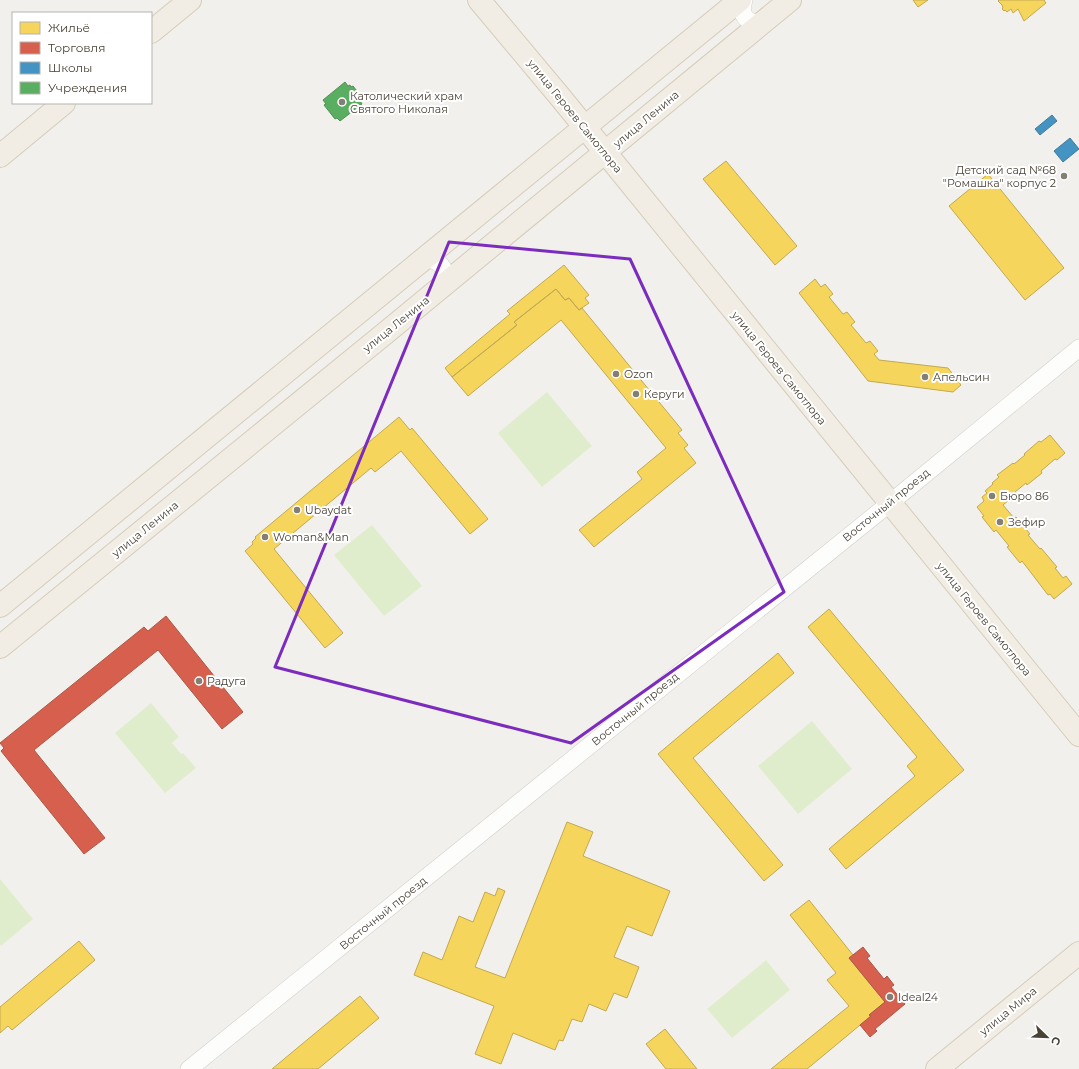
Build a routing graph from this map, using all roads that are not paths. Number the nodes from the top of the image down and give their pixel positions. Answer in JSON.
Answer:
{"nodes":[{"id":1,"x":190,"y":0,"type":"edge"},
{"id":2,"x":479,"y":0,"type":"edge"},
{"id":3,"x":740,"y":0,"type":"edge"},
{"id":4,"x":744,"y":0,"type":"edge"},
{"id":5,"x":790,"y":0,"type":"edge"},
{"id":6,"x":767,"y":19,"type":"junction"},
{"id":7,"x":152,"y":31,"type":"edge"},
{"id":8,"x":63,"y":104,"type":"edge"},
{"id":9,"x":585,"y":128,"type":"junction"},
{"id":10,"x":605,"y":153,"type":"junction"},
{"id":11,"x":0,"y":156,"type":"edge"},
{"id":12,"x":422,"y":260,"type":"junction"},
{"id":13,"x":442,"y":286,"type":"junction"},
{"id":14,"x":1079,"y":348,"type":"edge"},
{"id":15,"x":890,"y":502,"type":"junction"},
{"id":16,"x":0,"y":606,"type":"edge"},
{"id":17,"x":0,"y":647,"type":"edge"},
{"id":18,"x":1079,"y":736,"type":"edge"},
{"id":19,"x":1079,"y":953,"type":"edge"},
{"id":20,"x":189,"y":1069,"type":"edge"},
{"id":21,"x":937,"y":1069,"type":"edge"}],
"edges":[{"from":1,"to":7,"type":"main road"},
{"from":2,"to":9,"type":"main road","name":"улица Героев Самотлора"},
{"from":3,"to":9,"type":"main road"},
{"from":4,"to":6,"type":"street"},
{"from":5,"to":6,"type":"main road","name":"улица Ленина"},
{"from":6,"to":10,"type":"main road","name":"улица Ленина"},
{"from":8,"to":11,"type":"main road"},
{"from":9,"to":10,"type":"main road","name":"улица Героев Самотлора"},
{"from":9,"to":12,"type":"main road"},
{"from":10,"to":13,"type":"main road","name":"улица Ленина"},
{"from":10,"to":15,"type":"main road","name":"улица Героев Самотлора"},
{"from":12,"to":13,"type":"street"},
{"from":12,"to":16,"type":"main road"},
{"from":13,"to":17,"type":"main road","name":"улица Ленина"},
{"from":14,"to":15,"type":"street","name":"Восточный проезд"},
{"from":15,"to":18,"type":"main road","name":"улица Героев Самотлора"},
{"from":15,"to":20,"type":"street","name":"Восточный проезд"},
{"from":19,"to":21,"type":"main road","name":"улица Мира"}]}
